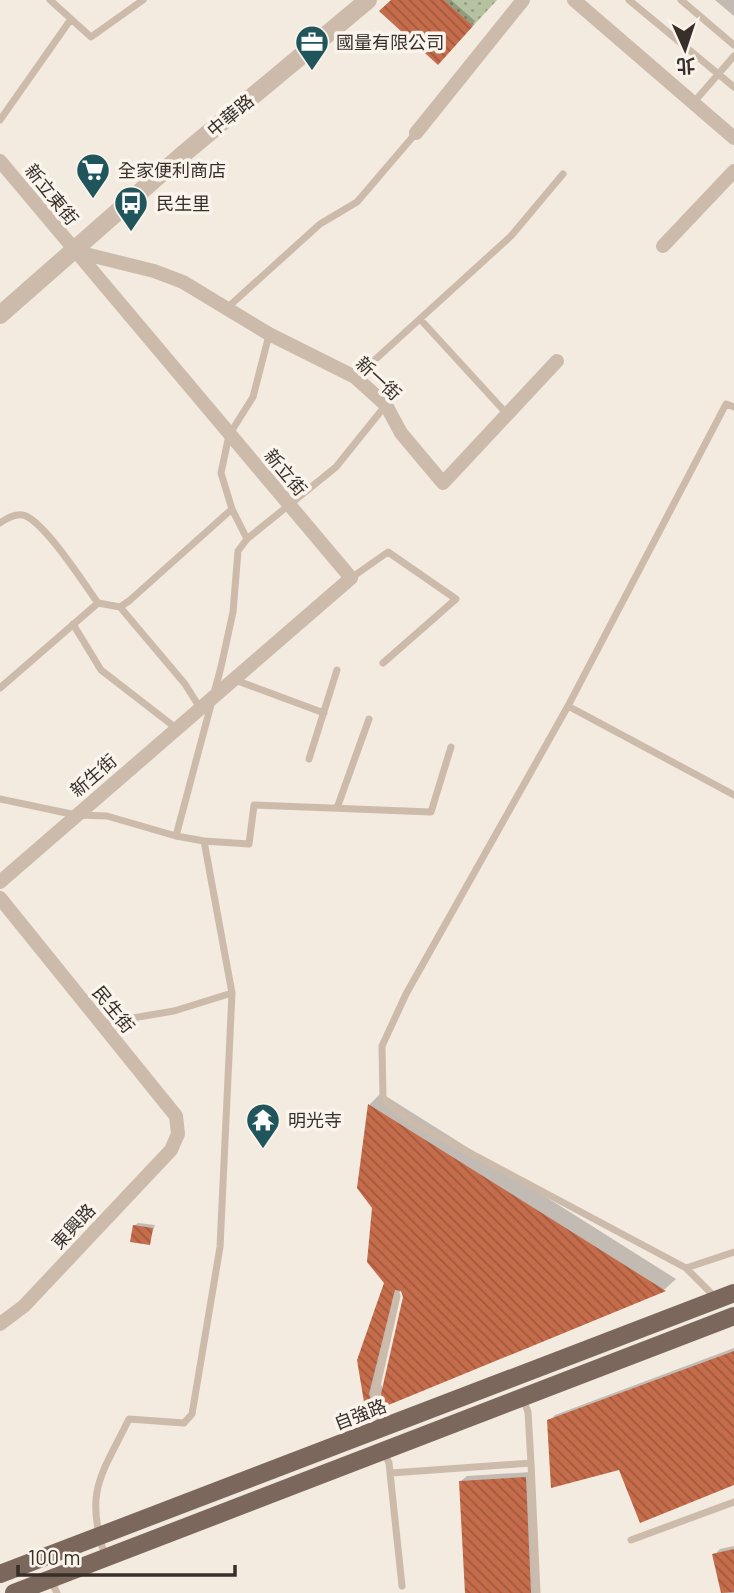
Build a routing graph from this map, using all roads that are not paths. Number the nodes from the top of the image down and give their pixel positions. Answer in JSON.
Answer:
{"nodes":[{"id":1,"x":50,"y":0,"type":"edge"},
{"id":2,"x":143,"y":0,"type":"edge"},
{"id":3,"x":368,"y":0,"type":"edge"},
{"id":4,"x":523,"y":0,"type":"edge"},
{"id":5,"x":574,"y":0,"type":"edge"},
{"id":6,"x":629,"y":0,"type":"edge"},
{"id":7,"x":681,"y":0,"type":"edge"},
{"id":8,"x":71,"y":19,"type":"junction"},
{"id":9,"x":734,"y":45,"type":"edge"},
{"id":10,"x":734,"y":56,"type":"edge"},
{"id":11,"x":719,"y":74,"type":"junction"},
{"id":12,"x":734,"y":87,"type":"edge"},
{"id":13,"x":694,"y":102,"type":"junction"},
{"id":14,"x":0,"y":120,"type":"edge"},
{"id":15,"x":416,"y":133,"type":"joint"},
{"id":16,"x":734,"y":138,"type":"edge"},
{"id":17,"x":0,"y":162,"type":"edge"},
{"id":18,"x":734,"y":171,"type":"edge"},
{"id":19,"x":563,"y":174,"type":"dead end"},
{"id":20,"x":663,"y":246,"type":"dead end"},
{"id":21,"x":74,"y":251,"type":"junction"},
{"id":22,"x":226,"y":308,"type":"junction"},
{"id":23,"x":0,"y":315,"type":"edge"},
{"id":24,"x":420,"y":319,"type":"junction"},
{"id":25,"x":269,"y":334,"type":"junction"},
{"id":26,"x":557,"y":361,"type":"dead end"},
{"id":27,"x":355,"y":377,"type":"junction"},
{"id":28,"x":386,"y":405,"type":"junction"},
{"id":29,"x":734,"y":407,"type":"edge"},
{"id":30,"x":508,"y":414,"type":"junction"},
{"id":31,"x":229,"y":435,"type":"junction"},
{"id":32,"x":289,"y":505,"type":"junction"},
{"id":33,"x":232,"y":509,"type":"junction"},
{"id":34,"x":0,"y":523,"type":"edge"},
{"id":35,"x":247,"y":539,"type":"junction"},
{"id":36,"x":351,"y":578,"type":"junction"},
{"id":37,"x":98,"y":603,"type":"junction"},
{"id":38,"x":120,"y":607,"type":"junction"},
{"id":39,"x":73,"y":624,"type":"junction"},
{"id":40,"x":383,"y":663,"type":"dead end"},
{"id":41,"x":337,"y":670,"type":"dead end"},
{"id":42,"x":234,"y":679,"type":"junction"},
{"id":43,"x":0,"y":688,"type":"edge"},
{"id":44,"x":212,"y":699,"type":"junction"},
{"id":45,"x":568,"y":706,"type":"junction"},
{"id":46,"x":203,"y":713,"type":"junction"},
{"id":47,"x":324,"y":713,"type":"junction"},
{"id":48,"x":369,"y":719,"type":"dead end"},
{"id":49,"x":176,"y":728,"type":"junction"},
{"id":50,"x":452,"y":747,"type":"dead end"},
{"id":51,"x":309,"y":759,"type":"dead end"},
{"id":52,"x":734,"y":795,"type":"edge"},
{"id":53,"x":0,"y":799,"type":"edge"},
{"id":54,"x":337,"y":808,"type":"junction"},
{"id":55,"x":76,"y":815,"type":"junction"},
{"id":56,"x":176,"y":836,"type":"junction"},
{"id":57,"x":204,"y":841,"type":"junction"},
{"id":58,"x":0,"y":882,"type":"edge"},
{"id":59,"x":0,"y":898,"type":"edge"},
{"id":60,"x":232,"y":993,"type":"junction"},
{"id":61,"x":102,"y":1023,"type":"junction"},
{"id":62,"x":171,"y":1150,"type":"joint"},
{"id":63,"x":734,"y":1252,"type":"edge"},
{"id":64,"x":686,"y":1268,"type":"junction"},
{"id":65,"x":397,"y":1296,"type":"dead end"},
{"id":66,"x":726,"y":1297,"type":"edge"},
{"id":67,"x":731,"y":1317,"type":"edge"},
{"id":68,"x":0,"y":1324,"type":"edge"},
{"id":69,"x":523,"y":1398,"type":"junction"},
{"id":70,"x":374,"y":1431,"type":"junction"},
{"id":71,"x":383,"y":1452,"type":"junction"},
{"id":72,"x":531,"y":1463,"type":"junction"},
{"id":73,"x":391,"y":1474,"type":"junction"},
{"id":74,"x":734,"y":1502,"type":"edge"},
{"id":75,"x":99,"y":1536,"type":"junction"},
{"id":76,"x":631,"y":1540,"type":"dead end"},
{"id":77,"x":106,"y":1557,"type":"junction"},
{"id":78,"x":0,"y":1574,"type":"edge"},
{"id":79,"x":53,"y":1586,"type":"edge"},
{"id":80,"x":402,"y":1586,"type":"dead end"},
{"id":81,"x":19,"y":1592,"type":"edge"},
{"id":82,"x":537,"y":1593,"type":"edge"}],
"edges":[{"from":1,"to":8,"type":"lane"},
{"from":2,"to":8,"type":"lane"},
{"from":3,"to":21,"type":"street","name":"中華路"},
{"from":4,"to":15,"type":"street"},
{"from":5,"to":13,"type":"street"},
{"from":6,"to":11,"type":"lane"},
{"from":7,"to":9,"type":"lane"},
{"from":8,"to":14,"type":"lane"},
{"from":10,"to":11,"type":"lane"},
{"from":11,"to":12,"type":"lane"},
{"from":11,"to":13,"type":"lane"},
{"from":13,"to":16,"type":"street"},
{"from":15,"to":22,"type":"lane"},
{"from":17,"to":21,"type":"street","name":"新立東街"},
{"from":18,"to":20,"type":"street"},
{"from":19,"to":24,"type":"lane"},
{"from":21,"to":22,"type":"street","name":"新一街"},
{"from":21,"to":23,"type":"street","name":"中華路"},
{"from":21,"to":31,"type":"street","name":"新立街"},
{"from":22,"to":25,"type":"street","name":"新一街"},
{"from":24,"to":27,"type":"lane"},
{"from":24,"to":30,"type":"lane"},
{"from":25,"to":27,"type":"street","name":"新一街"},
{"from":25,"to":31,"type":"lane"},
{"from":26,"to":30,"type":"street","name":"新一街"},
{"from":27,"to":28,"type":"street","name":"新一街"},
{"from":28,"to":30,"type":"street","name":"新一街"},
{"from":28,"to":32,"type":"lane"},
{"from":29,"to":45,"type":"lane"},
{"from":31,"to":32,"type":"street","name":"新立街"},
{"from":31,"to":33,"type":"lane"},
{"from":32,"to":35,"type":"lane"},
{"from":32,"to":36,"type":"street","name":"新立街"},
{"from":33,"to":35,"type":"lane"},
{"from":33,"to":38,"type":"lane"},
{"from":34,"to":37,"type":"lane"},
{"from":35,"to":44,"type":"lane"},
{"from":36,"to":40,"type":"lane"},
{"from":36,"to":42,"type":"street"},
{"from":37,"to":38,"type":"lane"},
{"from":37,"to":39,"type":"lane"},
{"from":38,"to":46,"type":"lane"},
{"from":39,"to":43,"type":"lane"},
{"from":39,"to":49,"type":"lane"},
{"from":41,"to":47,"type":"lane"},
{"from":42,"to":44,"type":"street"},
{"from":42,"to":47,"type":"lane"},
{"from":44,"to":46,"type":"street","name":"新生街"},
{"from":45,"to":52,"type":"lane"},
{"from":45,"to":64,"type":"lane"},
{"from":46,"to":49,"type":"street","name":"新生街"},
{"from":46,"to":56,"type":"lane"},
{"from":47,"to":51,"type":"lane"},
{"from":48,"to":54,"type":"lane"},
{"from":49,"to":55,"type":"street","name":"新生街"},
{"from":50,"to":54,"type":"lane"},
{"from":53,"to":55,"type":"lane"},
{"from":54,"to":57,"type":"lane"},
{"from":55,"to":56,"type":"lane"},
{"from":55,"to":58,"type":"street","name":"新生街"},
{"from":56,"to":57,"type":"lane"},
{"from":57,"to":60,"type":"lane"},
{"from":59,"to":61,"type":"street","name":"民生街"},
{"from":60,"to":61,"type":"lane"},
{"from":60,"to":75,"type":"lane"},
{"from":61,"to":62,"type":"street","name":"民生街"},
{"from":62,"to":68,"type":"street","name":"東興路"},
{"from":63,"to":64,"type":"lane"},
{"from":64,"to":66,"type":"lane"},
{"from":65,"to":70,"type":"lane"},
{"from":66,"to":67,"type":"main road"},
{"from":66,"to":70,"type":"main road","name":"自強路"},
{"from":67,"to":69,"type":"main road"},
{"from":69,"to":71,"type":"main road"},
{"from":69,"to":72,"type":"lane"},
{"from":70,"to":71,"type":"main road"},
{"from":70,"to":75,"type":"main road","name":"自強路"},
{"from":71,"to":73,"type":"lane"},
{"from":71,"to":77,"type":"main road"},
{"from":72,"to":73,"type":"lane"},
{"from":72,"to":82,"type":"lane"},
{"from":73,"to":80,"type":"lane"},
{"from":74,"to":76,"type":"lane"},
{"from":75,"to":77,"type":"lane"},
{"from":75,"to":78,"type":"main road","name":"自強路"},
{"from":77,"to":79,"type":"main road"},
{"from":79,"to":81,"type":"main road"}]}
